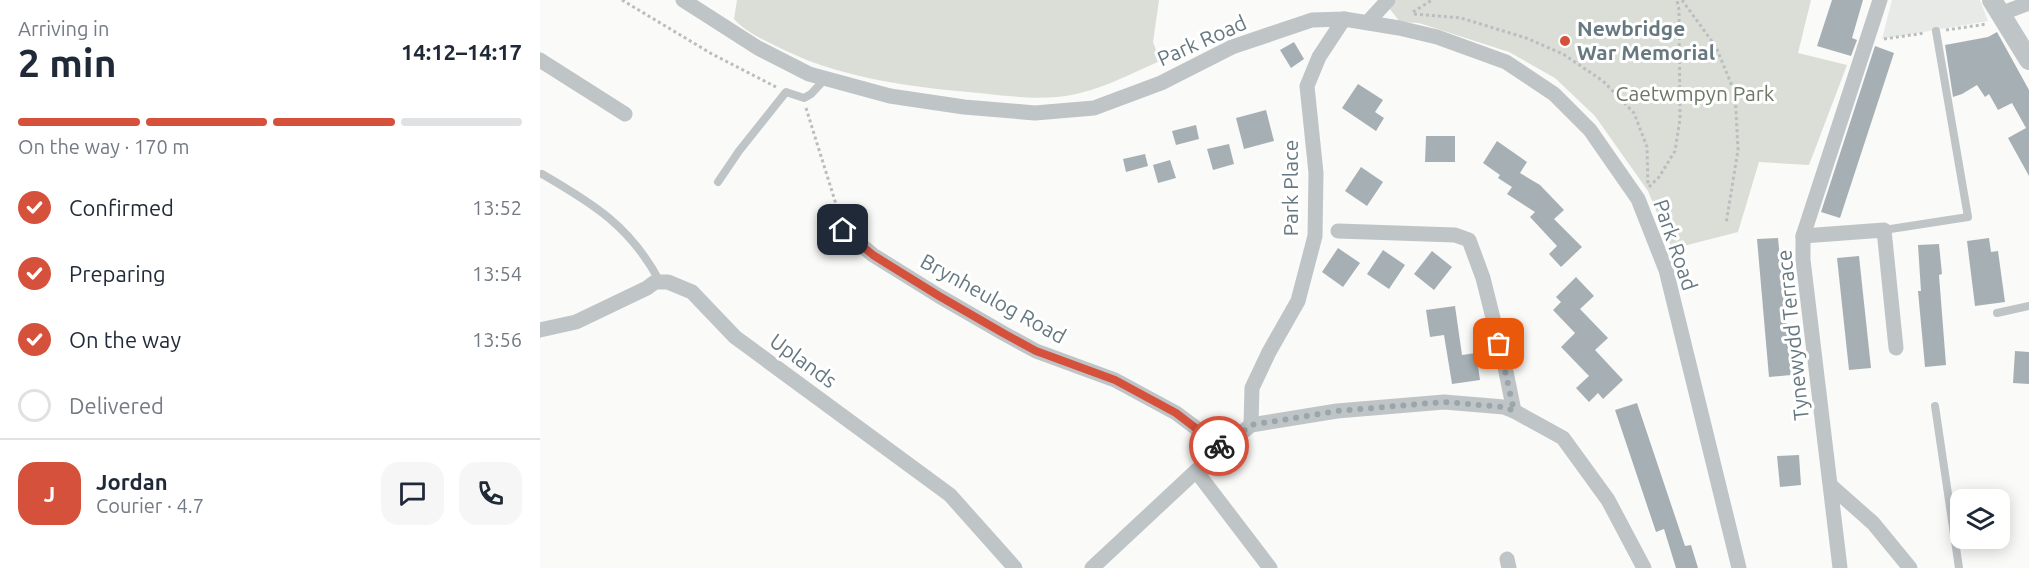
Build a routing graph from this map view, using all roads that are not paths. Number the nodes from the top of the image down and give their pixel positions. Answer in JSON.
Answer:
{"nodes":[{"id":1,"x":683,"y":0,"type":"edge"},
{"id":2,"x":1388,"y":0,"type":"edge"},
{"id":3,"x":1880,"y":0,"type":"edge"},
{"id":4,"x":2029,"y":3,"type":"edge"},
{"id":5,"x":1996,"y":7,"type":"edge"},
{"id":6,"x":1344,"y":19,"type":"junction"},
{"id":7,"x":1368,"y":22,"type":"junction"},
{"id":8,"x":1936,"y":32,"type":"dead end"},
{"id":9,"x":540,"y":60,"type":"edge"},
{"id":10,"x":2029,"y":60,"type":"edge"},
{"id":11,"x":825,"y":79,"type":"junction"},
{"id":12,"x":626,"y":114,"type":"dead end"},
{"id":13,"x":542,"y":174,"type":"dead end"},
{"id":14,"x":718,"y":182,"type":"dead end"},
{"id":15,"x":843,"y":230,"type":"road end"},
{"id":16,"x":1884,"y":230,"type":"junction"},
{"id":17,"x":1338,"y":231,"type":"dead end"},
{"id":18,"x":1803,"y":236,"type":"junction"},
{"id":19,"x":660,"y":282,"type":"junction"},
{"id":20,"x":2029,"y":306,"type":"edge"},
{"id":21,"x":1997,"y":313,"type":"dead end"},
{"id":22,"x":540,"y":330,"type":"edge"},
{"id":23,"x":1896,"y":348,"type":"dead end"},
{"id":24,"x":1935,"y":406,"type":"dead end"},
{"id":25,"x":1514,"y":411,"type":"junction"},
{"id":26,"x":1251,"y":425,"type":"junction"},
{"id":27,"x":1223,"y":448,"type":"junction"},
{"id":28,"x":1196,"y":471,"type":"junction"},
{"id":29,"x":1831,"y":486,"type":"junction"},
{"id":30,"x":1015,"y":568,"type":"edge"},
{"id":31,"x":1092,"y":568,"type":"edge"},
{"id":32,"x":1270,"y":568,"type":"edge"},
{"id":33,"x":1644,"y":568,"type":"edge"},
{"id":34,"x":1738,"y":568,"type":"edge"},
{"id":35,"x":1839,"y":568,"type":"edge"},
{"id":36,"x":1910,"y":568,"type":"edge"},
{"id":37,"x":1959,"y":568,"type":"edge"}],
"edges":[{"from":1,"to":11,"type":"street","name":"Park Road"},
{"from":2,"to":7,"type":"street"},
{"from":3,"to":18,"type":"street","name":"Tynewydd Terrace"},
{"from":4,"to":5,"type":"street"},
{"from":5,"to":10,"type":"street"},
{"from":6,"to":7,"type":"street","name":"Park Road"},
{"from":6,"to":11,"type":"street","name":"Park Road"},
{"from":6,"to":26,"type":"street","name":"Park Place"},
{"from":7,"to":34,"type":"street","name":"Park Road"},
{"from":8,"to":16,"type":"lane"},
{"from":9,"to":12,"type":"street"},
{"from":11,"to":14,"type":"lane"},
{"from":13,"to":19,"type":"lane"},
{"from":15,"to":27,"type":"street","name":"Brynheulog Road"},
{"from":16,"to":18,"type":"street"},
{"from":16,"to":23,"type":"street"},
{"from":17,"to":25,"type":"street"},
{"from":18,"to":29,"type":"street","name":"Tynewydd Terrace"},
{"from":19,"to":22,"type":"street"},
{"from":19,"to":30,"type":"street","name":"Uplands"},
{"from":20,"to":21,"type":"lane"},
{"from":24,"to":37,"type":"lane"},
{"from":25,"to":26,"type":"street"},
{"from":25,"to":33,"type":"street"},
{"from":26,"to":27,"type":"street"},
{"from":27,"to":28,"type":"street"},
{"from":28,"to":31,"type":"street"},
{"from":28,"to":32,"type":"street"},
{"from":29,"to":35,"type":"street","name":"Tynewydd Terrace"},
{"from":29,"to":36,"type":"street"}]}
